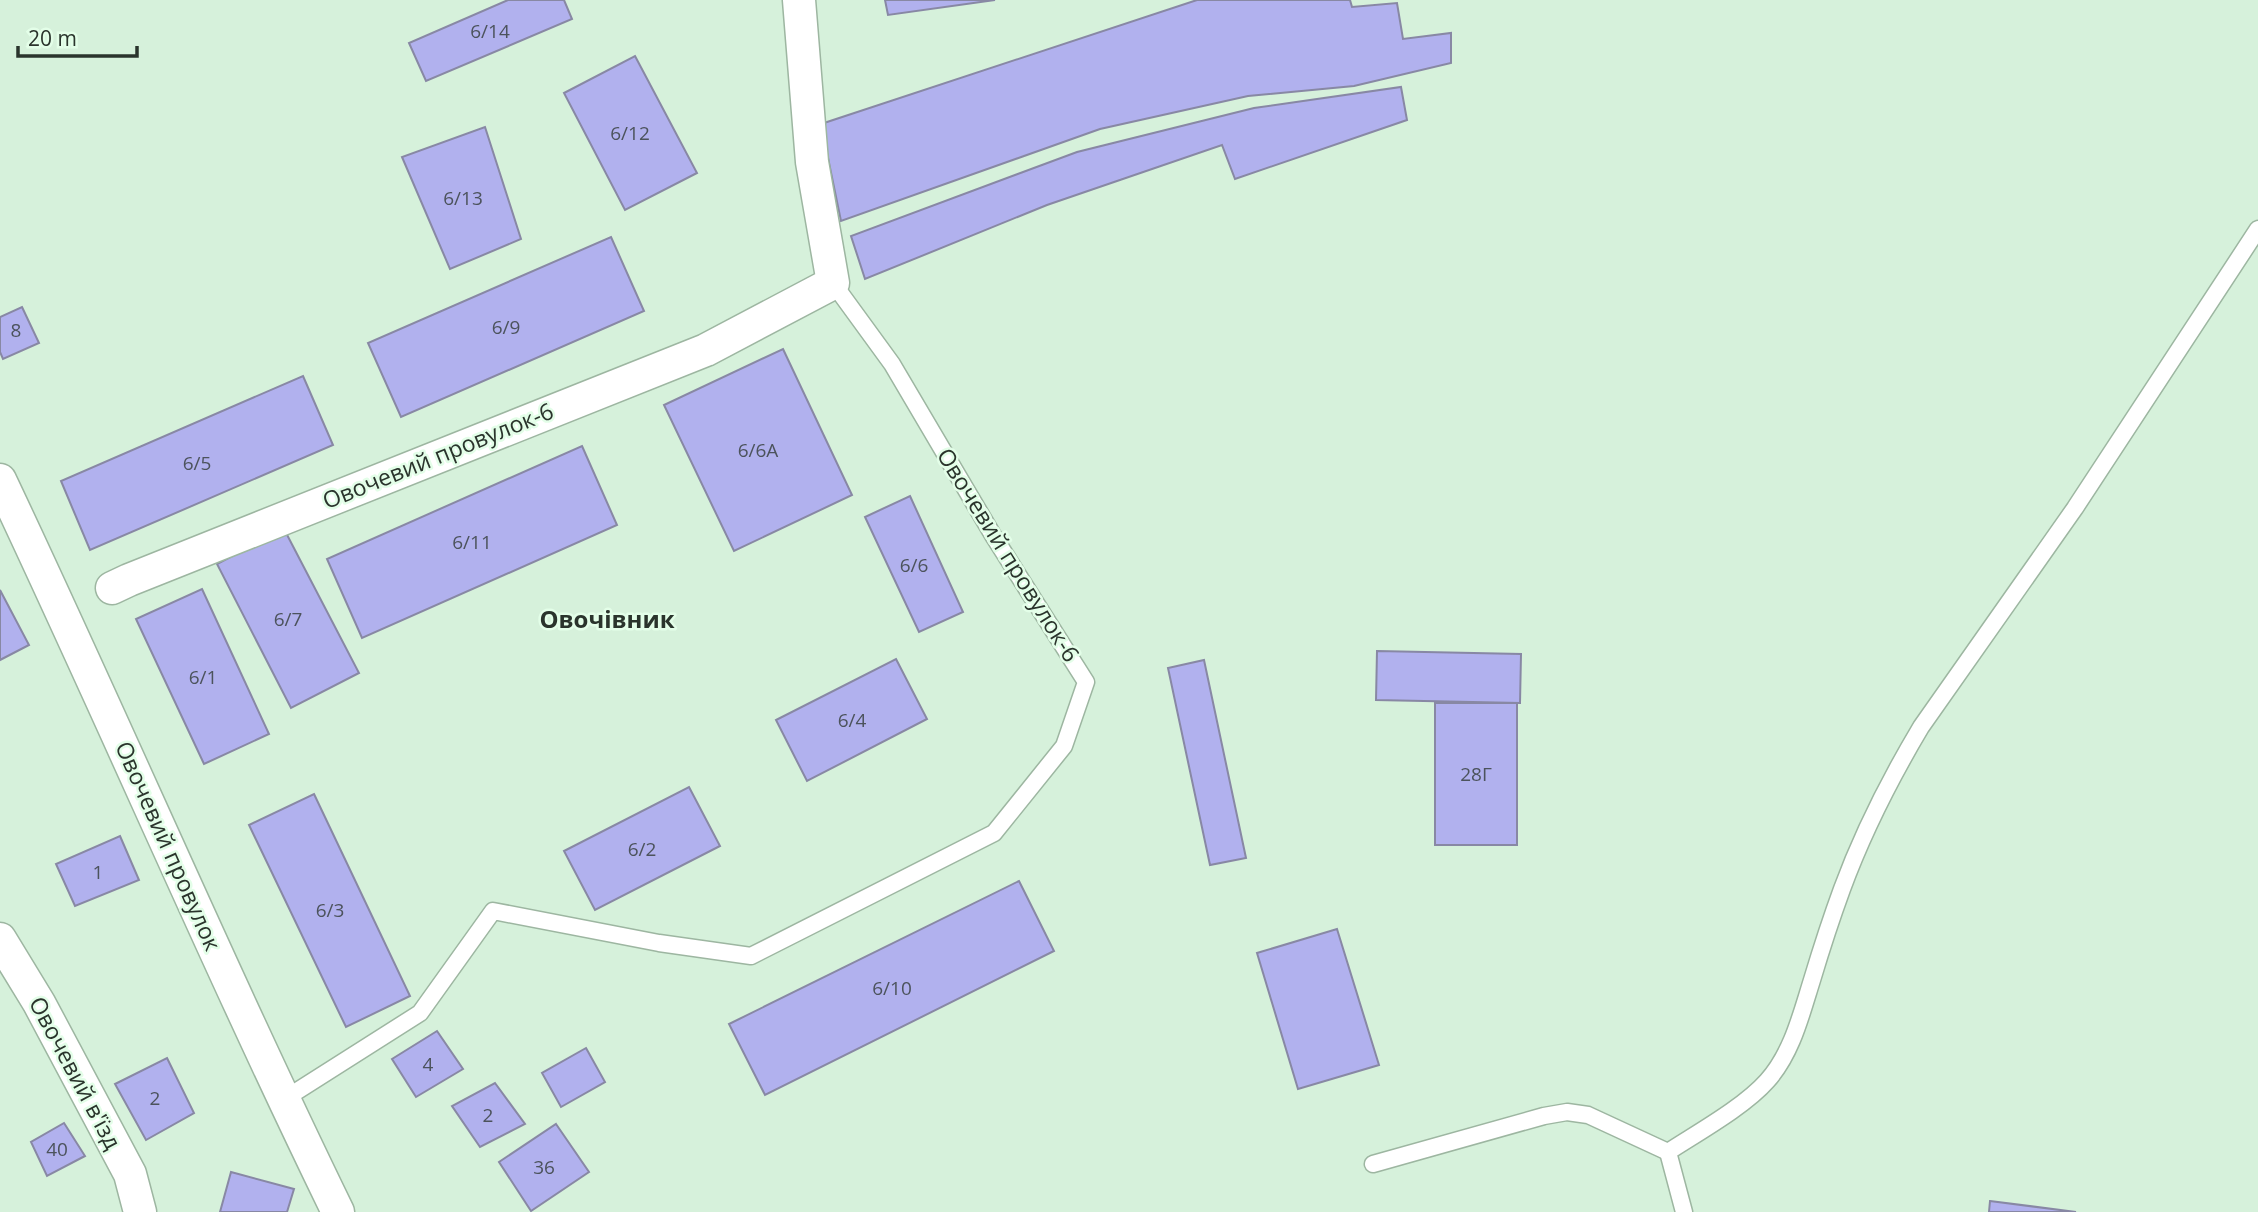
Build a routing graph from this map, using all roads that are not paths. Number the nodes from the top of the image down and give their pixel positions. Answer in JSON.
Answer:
{"nodes":[{"id":1,"x":799,"y":0,"type":"edge"},
{"id":2,"x":2258,"y":229,"type":"edge"},
{"id":3,"x":833,"y":283,"type":"junction"},
{"id":4,"x":0,"y":480,"type":"edge"},
{"id":5,"x":112,"y":588,"type":"dead end"},
{"id":6,"x":0,"y":939,"type":"edge"},
{"id":7,"x":283,"y":1100,"type":"junction"},
{"id":8,"x":1668,"y":1153,"type":"junction"},
{"id":9,"x":1373,"y":1164,"type":"dead end"},
{"id":10,"x":140,"y":1212,"type":"edge"},
{"id":11,"x":338,"y":1212,"type":"edge"},
{"id":12,"x":1684,"y":1212,"type":"edge"}],
"edges":[{"from":1,"to":3,"type":"street"},
{"from":2,"to":8,"type":"lane"},
{"from":3,"to":5,"type":"street","name":"Овочевий провулок-6"},
{"from":3,"to":7,"type":"lane","name":"Овочевий провулок-6"},
{"from":4,"to":7,"type":"street","name":"Овочевий провулок"},
{"from":6,"to":10,"type":"street","name":"Овочевий в'їзд"},
{"from":7,"to":11,"type":"street","name":"Овочевий провулок"},
{"from":8,"to":9,"type":"lane"},
{"from":8,"to":12,"type":"lane"}]}
